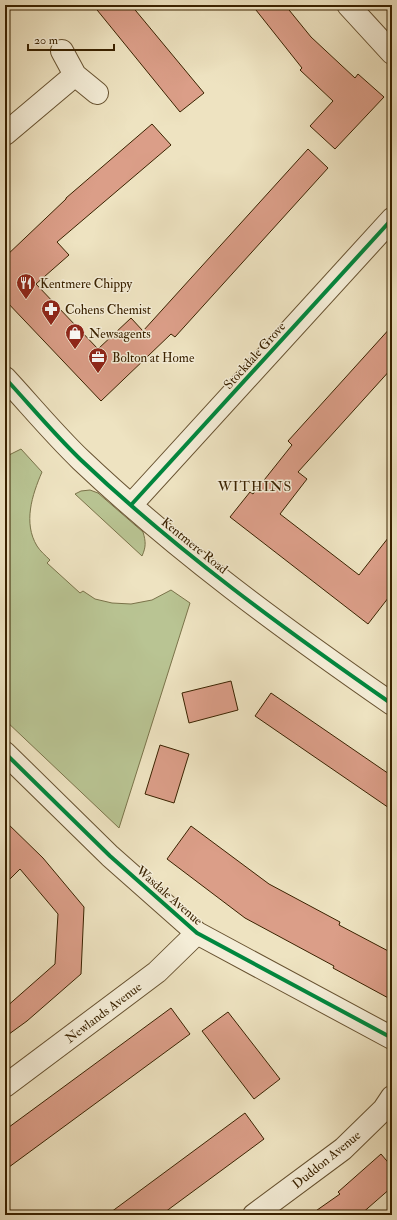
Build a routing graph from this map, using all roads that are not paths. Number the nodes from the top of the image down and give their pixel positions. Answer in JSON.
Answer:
{"nodes":[{"id":1,"x":348,"y":5,"type":"edge"},
{"id":2,"x":62,"y":51,"type":"dead end"},
{"id":3,"x":392,"y":53,"type":"edge"},
{"id":4,"x":76,"y":75,"type":"junction"},
{"id":5,"x":97,"y":93,"type":"dead end"},
{"id":6,"x":5,"y":134,"type":"edge"},
{"id":7,"x":392,"y":219,"type":"edge"},
{"id":8,"x":5,"y":378,"type":"edge"},
{"id":9,"x":131,"y":505,"type":"junction"},
{"id":10,"x":392,"y":704,"type":"edge"},
{"id":11,"x":5,"y":753,"type":"edge"},
{"id":12,"x":197,"y":933,"type":"junction"},
{"id":13,"x":392,"y":1038,"type":"edge"},
{"id":14,"x":5,"y":1086,"type":"edge"},
{"id":15,"x":392,"y":1097,"type":"edge"},
{"id":16,"x":254,"y":1215,"type":"edge"}],
"edges":[{"from":1,"to":3,"type":"street"},
{"from":2,"to":4,"type":"street"},
{"from":4,"to":5,"type":"street"},
{"from":4,"to":6,"type":"street"},
{"from":7,"to":9,"type":"street","name":"Stockdale Grove"},
{"from":8,"to":9,"type":"street","name":"Kentmere Road"},
{"from":9,"to":10,"type":"street","name":"Kentmere Road"},
{"from":11,"to":12,"type":"street","name":"Wasdale Avenue"},
{"from":12,"to":13,"type":"street","name":"Wasdale Avenue"},
{"from":12,"to":14,"type":"street","name":"Newlands Avenue"},
{"from":15,"to":16,"type":"street","name":"Duddon Avenue"}]}
